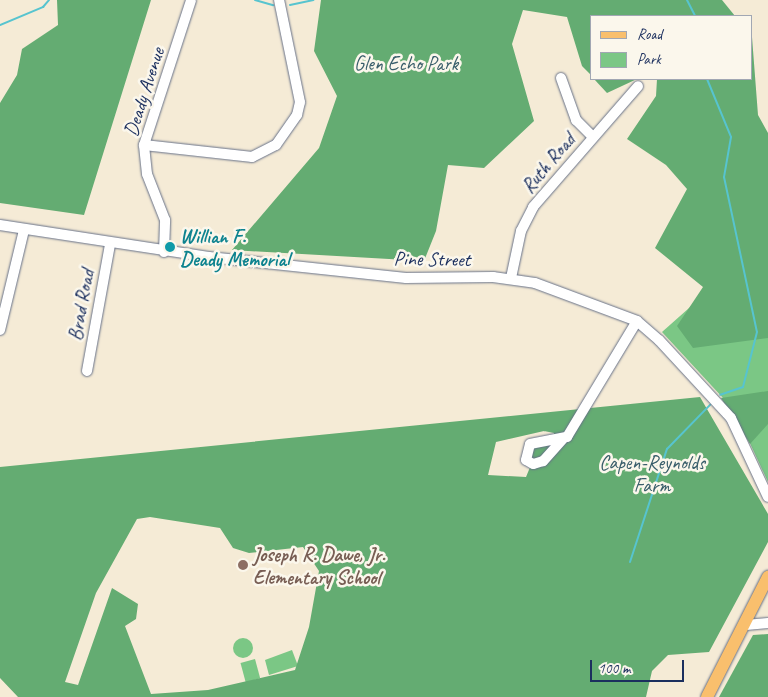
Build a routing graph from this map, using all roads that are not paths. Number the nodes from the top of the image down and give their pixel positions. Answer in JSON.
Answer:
{"nodes":[{"id":1,"x":191,"y":0,"type":"edge"},
{"id":2,"x":279,"y":0,"type":"edge"},
{"id":3,"x":561,"y":78,"type":"dead end"},
{"id":4,"x":638,"y":86,"type":"dead end"},
{"id":5,"x":594,"y":137,"type":"junction"},
{"id":6,"x":144,"y":145,"type":"junction"},
{"id":7,"x":0,"y":225,"type":"edge"},
{"id":8,"x":24,"y":230,"type":"junction"},
{"id":9,"x":110,"y":245,"type":"junction"},
{"id":10,"x":164,"y":252,"type":"junction"},
{"id":11,"x":511,"y":278,"type":"junction"},
{"id":12,"x":636,"y":321,"type":"junction"},
{"id":13,"x":0,"y":330,"type":"edge"},
{"id":14,"x":87,"y":371,"type":"dead end"},
{"id":15,"x":562,"y":439,"type":"dead end"},
{"id":16,"x":768,"y":496,"type":"edge"},
{"id":17,"x":768,"y":577,"type":"edge"},
{"id":18,"x":768,"y":623,"type":"edge"},
{"id":19,"x":746,"y":625,"type":"junction"},
{"id":20,"x":707,"y":697,"type":"edge"}],
"edges":[{"from":1,"to":6,"type":"street","name":"Deady Avenue"},
{"from":2,"to":6,"type":"street"},
{"from":3,"to":5,"type":"street"},
{"from":4,"to":5,"type":"street","name":"Ruth Road"},
{"from":5,"to":11,"type":"street","name":"Ruth Road"},
{"from":6,"to":10,"type":"street","name":"Deady Avenue"},
{"from":7,"to":8,"type":"street","name":"Pine Street"},
{"from":8,"to":9,"type":"street","name":"Pine Street"},
{"from":8,"to":13,"type":"street"},
{"from":9,"to":10,"type":"street","name":"Pine Street"},
{"from":9,"to":14,"type":"street","name":"Brad Road"},
{"from":10,"to":11,"type":"street","name":"Pine Street"},
{"from":11,"to":12,"type":"street","name":"Pine Street"},
{"from":12,"to":15,"type":"street"},
{"from":12,"to":16,"type":"street","name":"Pine Street"},
{"from":17,"to":19,"type":"main road"},
{"from":18,"to":19,"type":"street"},
{"from":19,"to":20,"type":"main road"}]}
